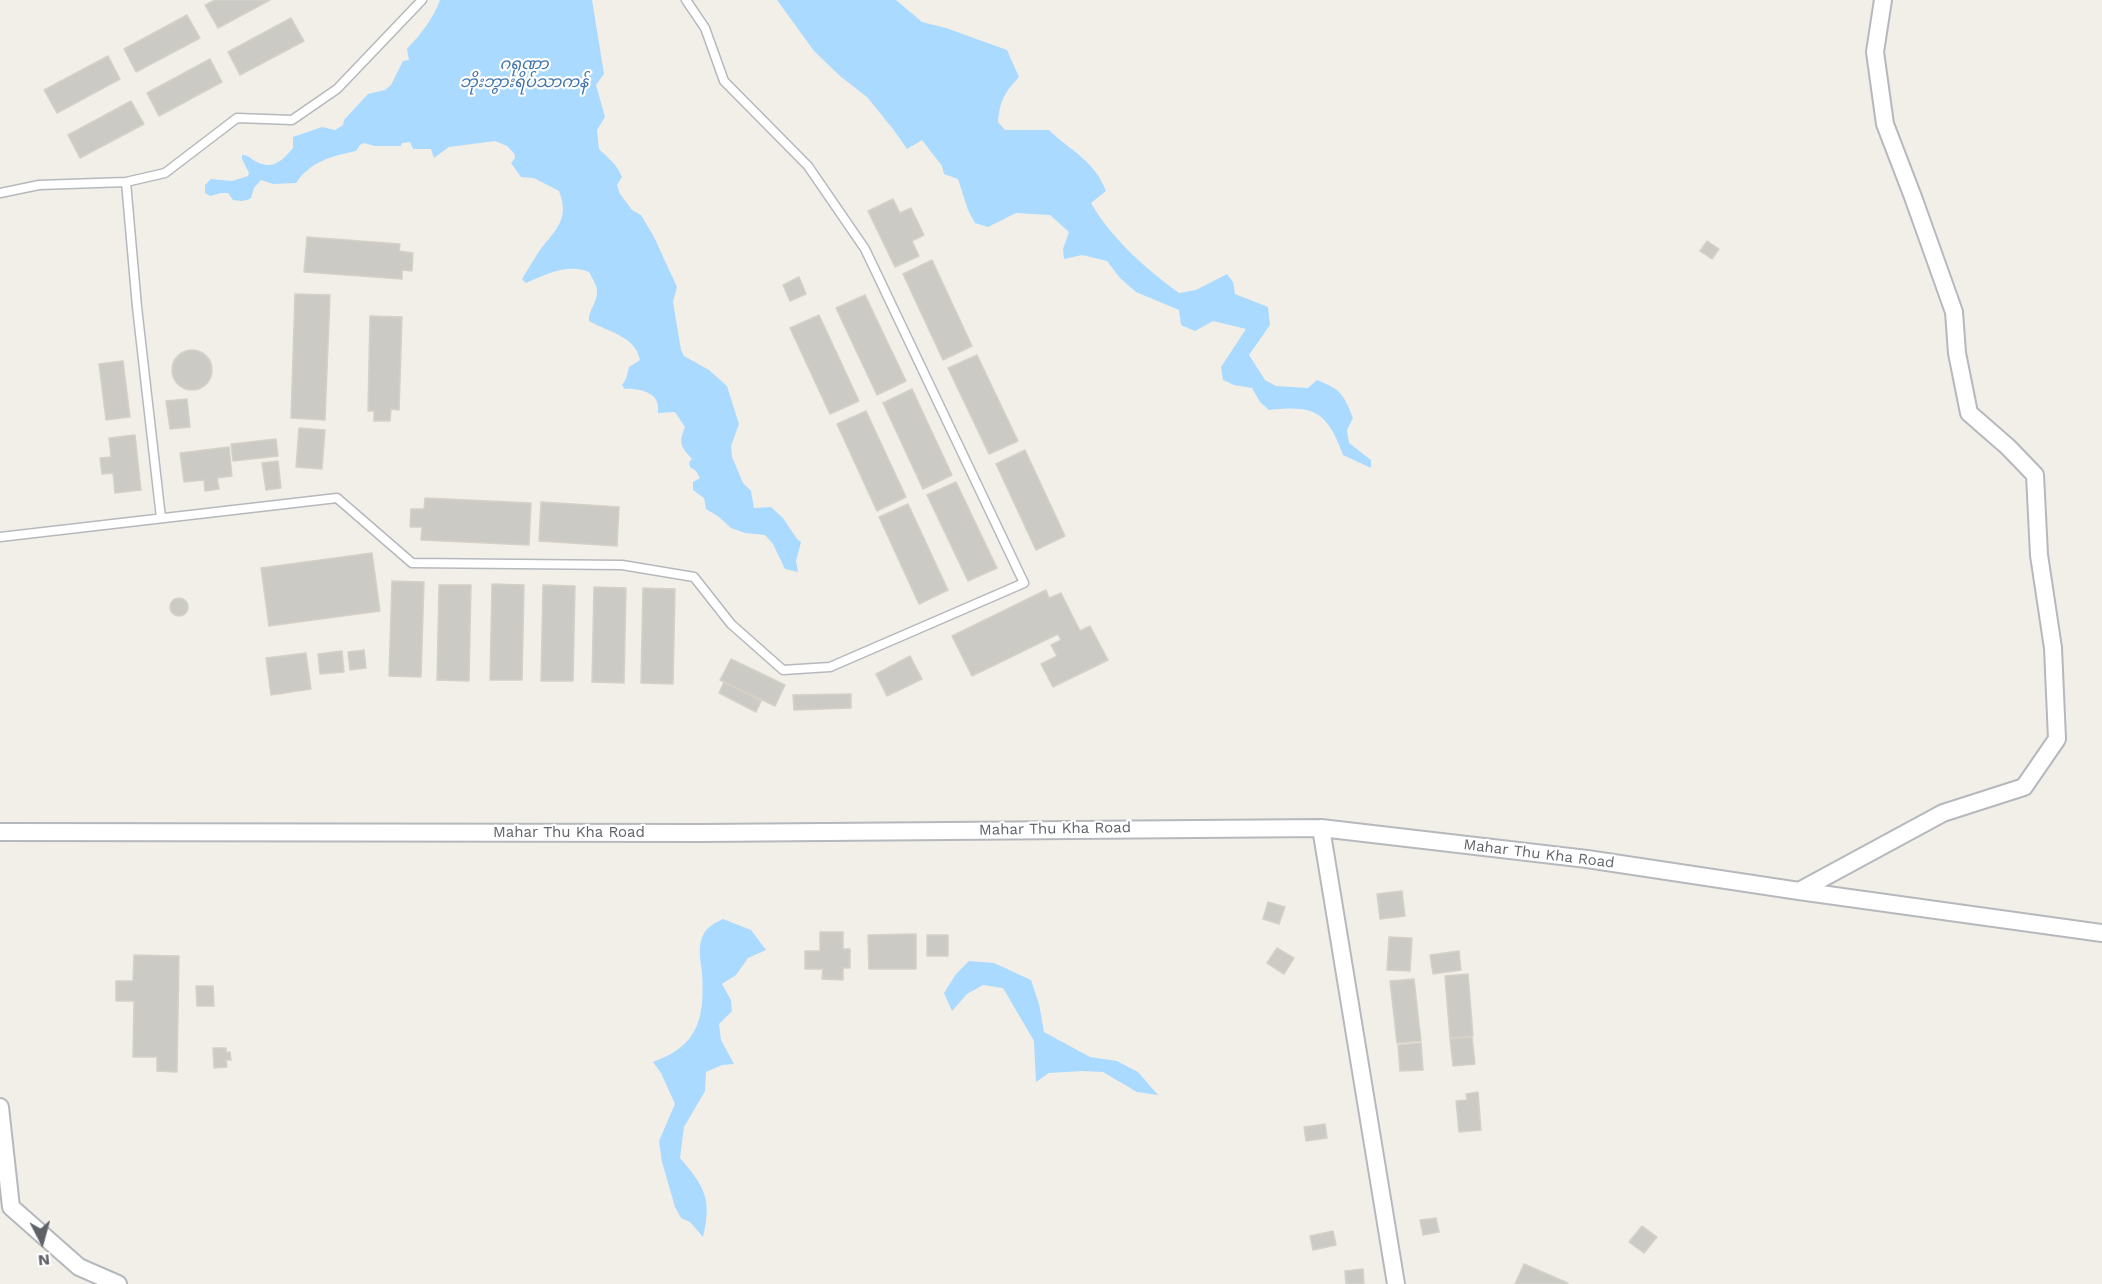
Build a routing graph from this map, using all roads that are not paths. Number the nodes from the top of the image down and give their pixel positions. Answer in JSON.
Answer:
{"nodes":[{"id":1,"x":422,"y":0,"type":"edge"},
{"id":2,"x":686,"y":0,"type":"edge"},
{"id":3,"x":1883,"y":0,"type":"edge"},
{"id":4,"x":126,"y":182,"type":"junction"},
{"id":5,"x":0,"y":193,"type":"edge"},
{"id":6,"x":161,"y":518,"type":"junction"},
{"id":7,"x":0,"y":537,"type":"edge"},
{"id":8,"x":1321,"y":828,"type":"junction"},
{"id":9,"x":0,"y":832,"type":"edge"},
{"id":10,"x":1798,"y":891,"type":"junction"},
{"id":11,"x":2102,"y":933,"type":"edge"},
{"id":12,"x":0,"y":1107,"type":"edge"},
{"id":13,"x":117,"y":1284,"type":"edge"},
{"id":14,"x":1396,"y":1284,"type":"edge"}],
"edges":[{"from":1,"to":4,"type":"lane"},
{"from":2,"to":6,"type":"lane"},
{"from":3,"to":10,"type":"street"},
{"from":4,"to":5,"type":"lane"},
{"from":4,"to":6,"type":"lane"},
{"from":6,"to":7,"type":"lane"},
{"from":8,"to":9,"type":"street","name":"Mahar Thu Kha Road"},
{"from":8,"to":10,"type":"street","name":"Mahar Thu Kha Road"},
{"from":8,"to":14,"type":"street"},
{"from":10,"to":11,"type":"street","name":"Mahar Thu Kha Road"},
{"from":12,"to":13,"type":"street"}]}
